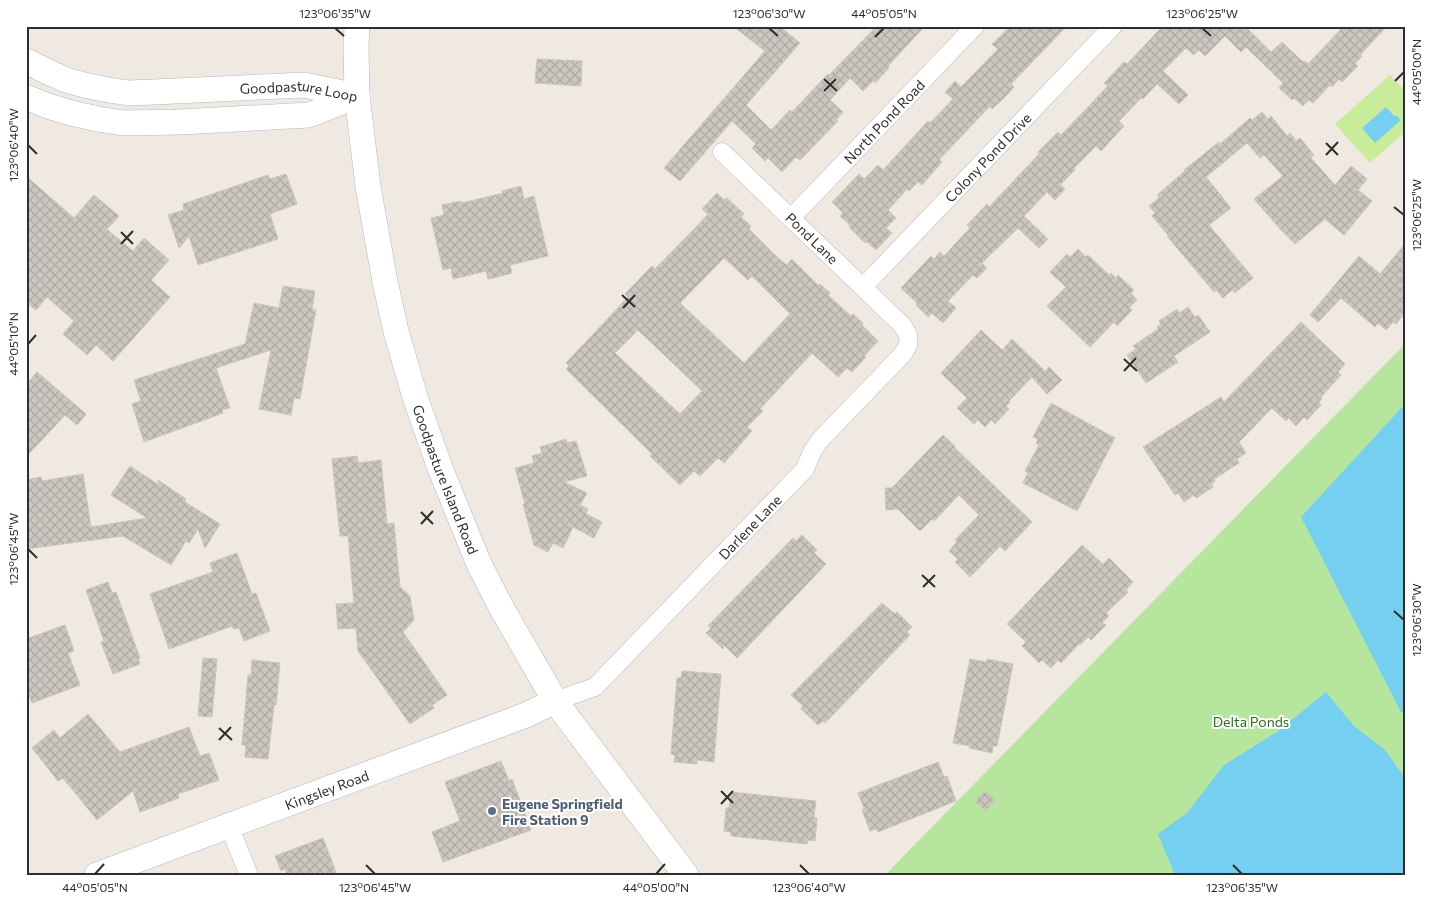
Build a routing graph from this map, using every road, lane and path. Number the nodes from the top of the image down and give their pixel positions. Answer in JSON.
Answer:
{"nodes":[{"id":1,"x":357,"y":26,"type":"edge"},
{"id":2,"x":975,"y":26,"type":"edge"},
{"id":3,"x":1112,"y":26,"type":"edge"},
{"id":4,"x":26,"y":61,"type":"edge"},
{"id":5,"x":357,"y":96,"type":"junction"},
{"id":6,"x":26,"y":97,"type":"edge"},
{"id":7,"x":722,"y":152,"type":"dead end"},
{"id":8,"x":791,"y":218,"type":"junction"},
{"id":9,"x":863,"y":287,"type":"junction"},
{"id":10,"x":902,"y":325,"type":"joint"},
{"id":11,"x":554,"y":701,"type":"junction"},
{"id":12,"x":230,"y":826,"type":"junction"},
{"id":13,"x":97,"y":875,"type":"edge"},
{"id":14,"x":248,"y":875,"type":"edge"},
{"id":15,"x":686,"y":875,"type":"edge"}],
"edges":[{"from":1,"to":5,"type":"street","name":"Goodpasture Island Road"},
{"from":2,"to":8,"type":"street","name":"North Pond Road"},
{"from":3,"to":9,"type":"street","name":"Colony Pond Drive"},
{"from":4,"to":5,"type":"street","name":"Goodpasture Loop"},
{"from":5,"to":6,"type":"street","name":"Goodpasture Loop"},
{"from":5,"to":11,"type":"street","name":"Goodpasture Island Road"},
{"from":7,"to":8,"type":"street","name":"Pond Lane"},
{"from":8,"to":9,"type":"street","name":"Pond Lane"},
{"from":9,"to":10,"type":"street","name":"Pond Lane"},
{"from":10,"to":11,"type":"street","name":"Darlene Lane"},
{"from":11,"to":12,"type":"street","name":"Kingsley Road"},
{"from":11,"to":15,"type":"street","name":"Goodpasture Island Road"},
{"from":12,"to":13,"type":"street","name":"Kingsley Road"},
{"from":12,"to":14,"type":"street"}]}
